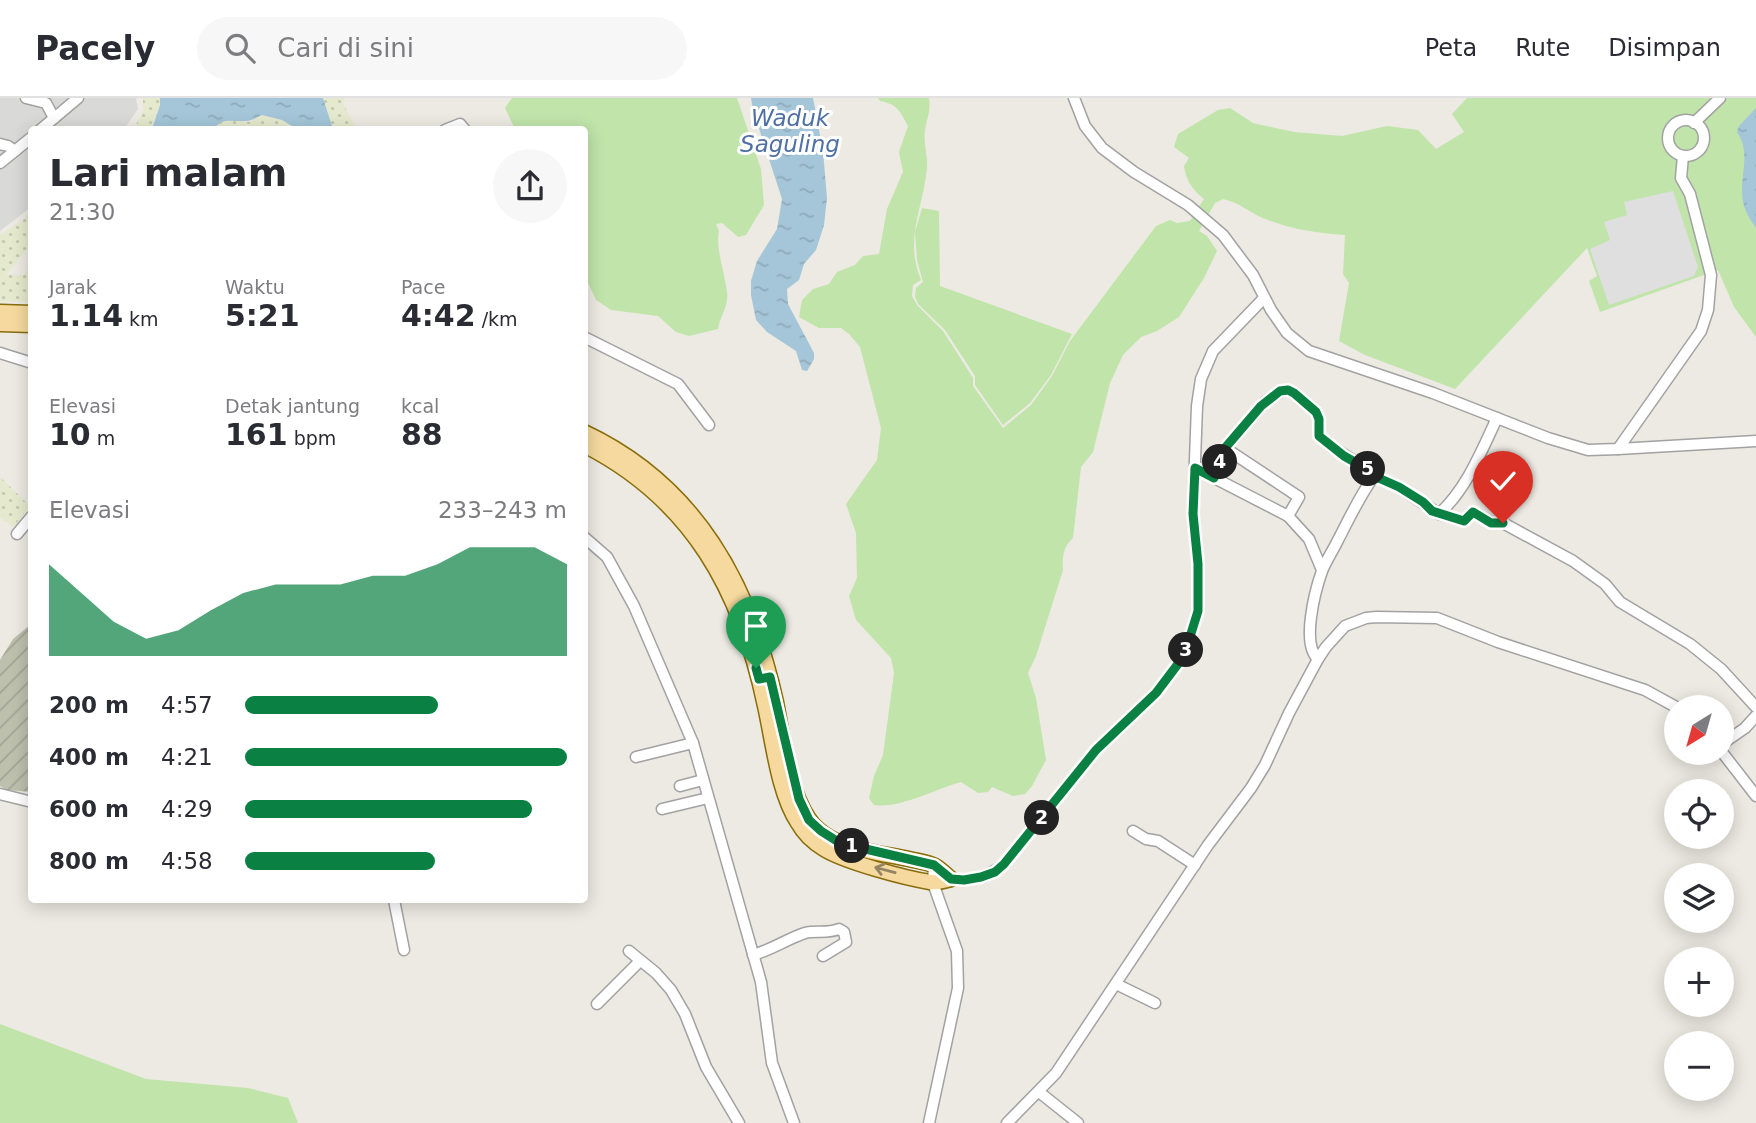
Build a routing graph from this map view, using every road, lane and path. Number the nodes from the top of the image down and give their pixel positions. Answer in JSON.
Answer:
{"nodes":[{"id":1,"x":26,"y":98,"type":"edge"},
{"id":2,"x":78,"y":98,"type":"edge"},
{"id":3,"x":1074,"y":98,"type":"edge"},
{"id":4,"x":1720,"y":98,"type":"edge"},
{"id":5,"x":54,"y":118,"type":"junction"},
{"id":6,"x":1694,"y":123,"type":"junction"},
{"id":7,"x":45,"y":126,"type":"edge"},
{"id":8,"x":28,"y":140,"type":"edge"},
{"id":9,"x":0,"y":145,"type":"edge"},
{"id":10,"x":15,"y":151,"type":"junction"},
{"id":11,"x":1683,"y":156,"type":"junction"},
{"id":12,"x":0,"y":163,"type":"edge"},
{"id":13,"x":1264,"y":298,"type":"junction"},
{"id":14,"x":0,"y":312,"type":"edge"},
{"id":15,"x":28,"y":313,"type":"edge"},
{"id":16,"x":0,"y":324,"type":"edge"},
{"id":17,"x":28,"y":325,"type":"edge"},
{"id":18,"x":588,"y":340,"type":"edge"},
{"id":19,"x":0,"y":353,"type":"edge"},
{"id":20,"x":28,"y":362,"type":"edge"},
{"id":21,"x":1497,"y":418,"type":"junction"},
{"id":22,"x":709,"y":425,"type":"dead end"},
{"id":23,"x":588,"y":434,"type":"edge"},
{"id":24,"x":1756,"y":441,"type":"edge"},
{"id":25,"x":588,"y":447,"type":"edge"},
{"id":26,"x":1225,"y":448,"type":"junction"},
{"id":27,"x":1618,"y":449,"type":"junction"},
{"id":28,"x":1195,"y":468,"type":"junction"},
{"id":29,"x":1374,"y":476,"type":"junction"},
{"id":30,"x":1214,"y":478,"type":"junction"},
{"id":31,"x":1438,"y":514,"type":"junction"},
{"id":32,"x":1288,"y":516,"type":"junction"},
{"id":33,"x":28,"y":521,"type":"edge"},
{"id":34,"x":17,"y":534,"type":"dead end"},
{"id":35,"x":588,"y":540,"type":"edge"},
{"id":36,"x":1322,"y":570,"type":"junction"},
{"id":37,"x":1318,"y":659,"type":"junction"},
{"id":38,"x":765,"y":678,"type":"junction"},
{"id":39,"x":1664,"y":701,"type":"edge"},
{"id":40,"x":1756,"y":707,"type":"edge"},
{"id":41,"x":1756,"y":716,"type":"edge"},
{"id":42,"x":1734,"y":736,"type":"edge"},
{"id":43,"x":693,"y":743,"type":"junction"},
{"id":44,"x":636,"y":757,"type":"dead end"},
{"id":45,"x":1732,"y":765,"type":"edge"},
{"id":46,"x":703,"y":780,"type":"junction"},
{"id":47,"x":680,"y":786,"type":"dead end"},
{"id":48,"x":0,"y":794,"type":"edge"},
{"id":49,"x":1756,"y":796,"type":"edge"},
{"id":50,"x":708,"y":798,"type":"junction"},
{"id":51,"x":28,"y":801,"type":"edge"},
{"id":52,"x":662,"y":809,"type":"dead end"},
{"id":53,"x":1133,"y":831,"type":"dead end"},
{"id":54,"x":934,"y":865,"type":"junction"},
{"id":55,"x":1195,"y":865,"type":"junction"},
{"id":56,"x":951,"y":879,"type":"junction"},
{"id":57,"x":933,"y":883,"type":"junction"},
{"id":58,"x":395,"y":903,"type":"edge"},
{"id":59,"x":404,"y":950,"type":"dead end"},
{"id":60,"x":629,"y":951,"type":"dead end"},
{"id":61,"x":752,"y":955,"type":"junction"},
{"id":62,"x":823,"y":956,"type":"dead end"},
{"id":63,"x":640,"y":961,"type":"junction"},
{"id":64,"x":1116,"y":984,"type":"junction"},
{"id":65,"x":1155,"y":1003,"type":"dead end"},
{"id":66,"x":597,"y":1004,"type":"dead end"},
{"id":67,"x":1039,"y":1092,"type":"junction"},
{"id":68,"x":739,"y":1123,"type":"edge"},
{"id":69,"x":794,"y":1123,"type":"edge"},
{"id":70,"x":929,"y":1123,"type":"edge"},
{"id":71,"x":1007,"y":1123,"type":"edge"},
{"id":72,"x":1078,"y":1123,"type":"edge"}],
"edges":[{"from":1,"to":5,"type":"street"},
{"from":2,"to":5,"type":"street"},
{"from":3,"to":13,"type":"street"},
{"from":4,"to":6,"type":"street"},
{"from":5,"to":7,"type":"street"},
{"from":6,"to":11,"type":"street"},
{"from":6,"to":11,"type":"street"},
{"from":8,"to":10,"type":"street"},
{"from":9,"to":10,"type":"street"},
{"from":10,"to":12,"type":"street"},
{"from":11,"to":27,"type":"street"},
{"from":13,"to":21,"type":"street"},
{"from":13,"to":28,"type":"street"},
{"from":14,"to":15,"type":"main road"},
{"from":16,"to":17,"type":"main road"},
{"from":18,"to":22,"type":"street"},
{"from":19,"to":20,"type":"street"},
{"from":21,"to":27,"type":"street"},
{"from":21,"to":31,"type":"street"},
{"from":23,"to":38,"type":"main road"},
{"from":24,"to":27,"type":"street"},
{"from":25,"to":38,"type":"main road"},
{"from":26,"to":29,"type":"street"},
{"from":26,"to":30,"type":"street"},
{"from":26,"to":32,"type":"street"},
{"from":28,"to":30,"type":"street"},
{"from":28,"to":56,"type":"street"},
{"from":29,"to":31,"type":"street"},
{"from":29,"to":36,"type":"street"},
{"from":30,"to":32,"type":"street"},
{"from":31,"to":40,"type":"street"},
{"from":32,"to":36,"type":"street"},
{"from":33,"to":34,"type":"street"},
{"from":35,"to":43,"type":"street"},
{"from":36,"to":37,"type":"street"},
{"from":37,"to":39,"type":"street"},
{"from":37,"to":55,"type":"street"},
{"from":38,"to":54,"type":"main road"},
{"from":57,"to":38,"type":"main road","one_way":true},
{"from":41,"to":42,"type":"street"},
{"from":43,"to":44,"type":"street"},
{"from":43,"to":46,"type":"street"},
{"from":45,"to":49,"type":"street"},
{"from":46,"to":47,"type":"street"},
{"from":46,"to":50,"type":"street"},
{"from":48,"to":51,"type":"street"},
{"from":50,"to":52,"type":"street"},
{"from":50,"to":61,"type":"street"},
{"from":53,"to":55,"type":"street"},
{"from":54,"to":56,"type":"main road"},
{"from":54,"to":57,"type":"street"},
{"from":55,"to":64,"type":"street"},
{"from":56,"to":57,"type":"main road"},
{"from":57,"to":70,"type":"street"},
{"from":58,"to":59,"type":"street"},
{"from":60,"to":63,"type":"street"},
{"from":61,"to":62,"type":"street"},
{"from":61,"to":69,"type":"street"},
{"from":63,"to":66,"type":"street"},
{"from":63,"to":68,"type":"street"},
{"from":64,"to":65,"type":"street"},
{"from":64,"to":67,"type":"street"},
{"from":67,"to":71,"type":"street"},
{"from":67,"to":72,"type":"street"}]}
